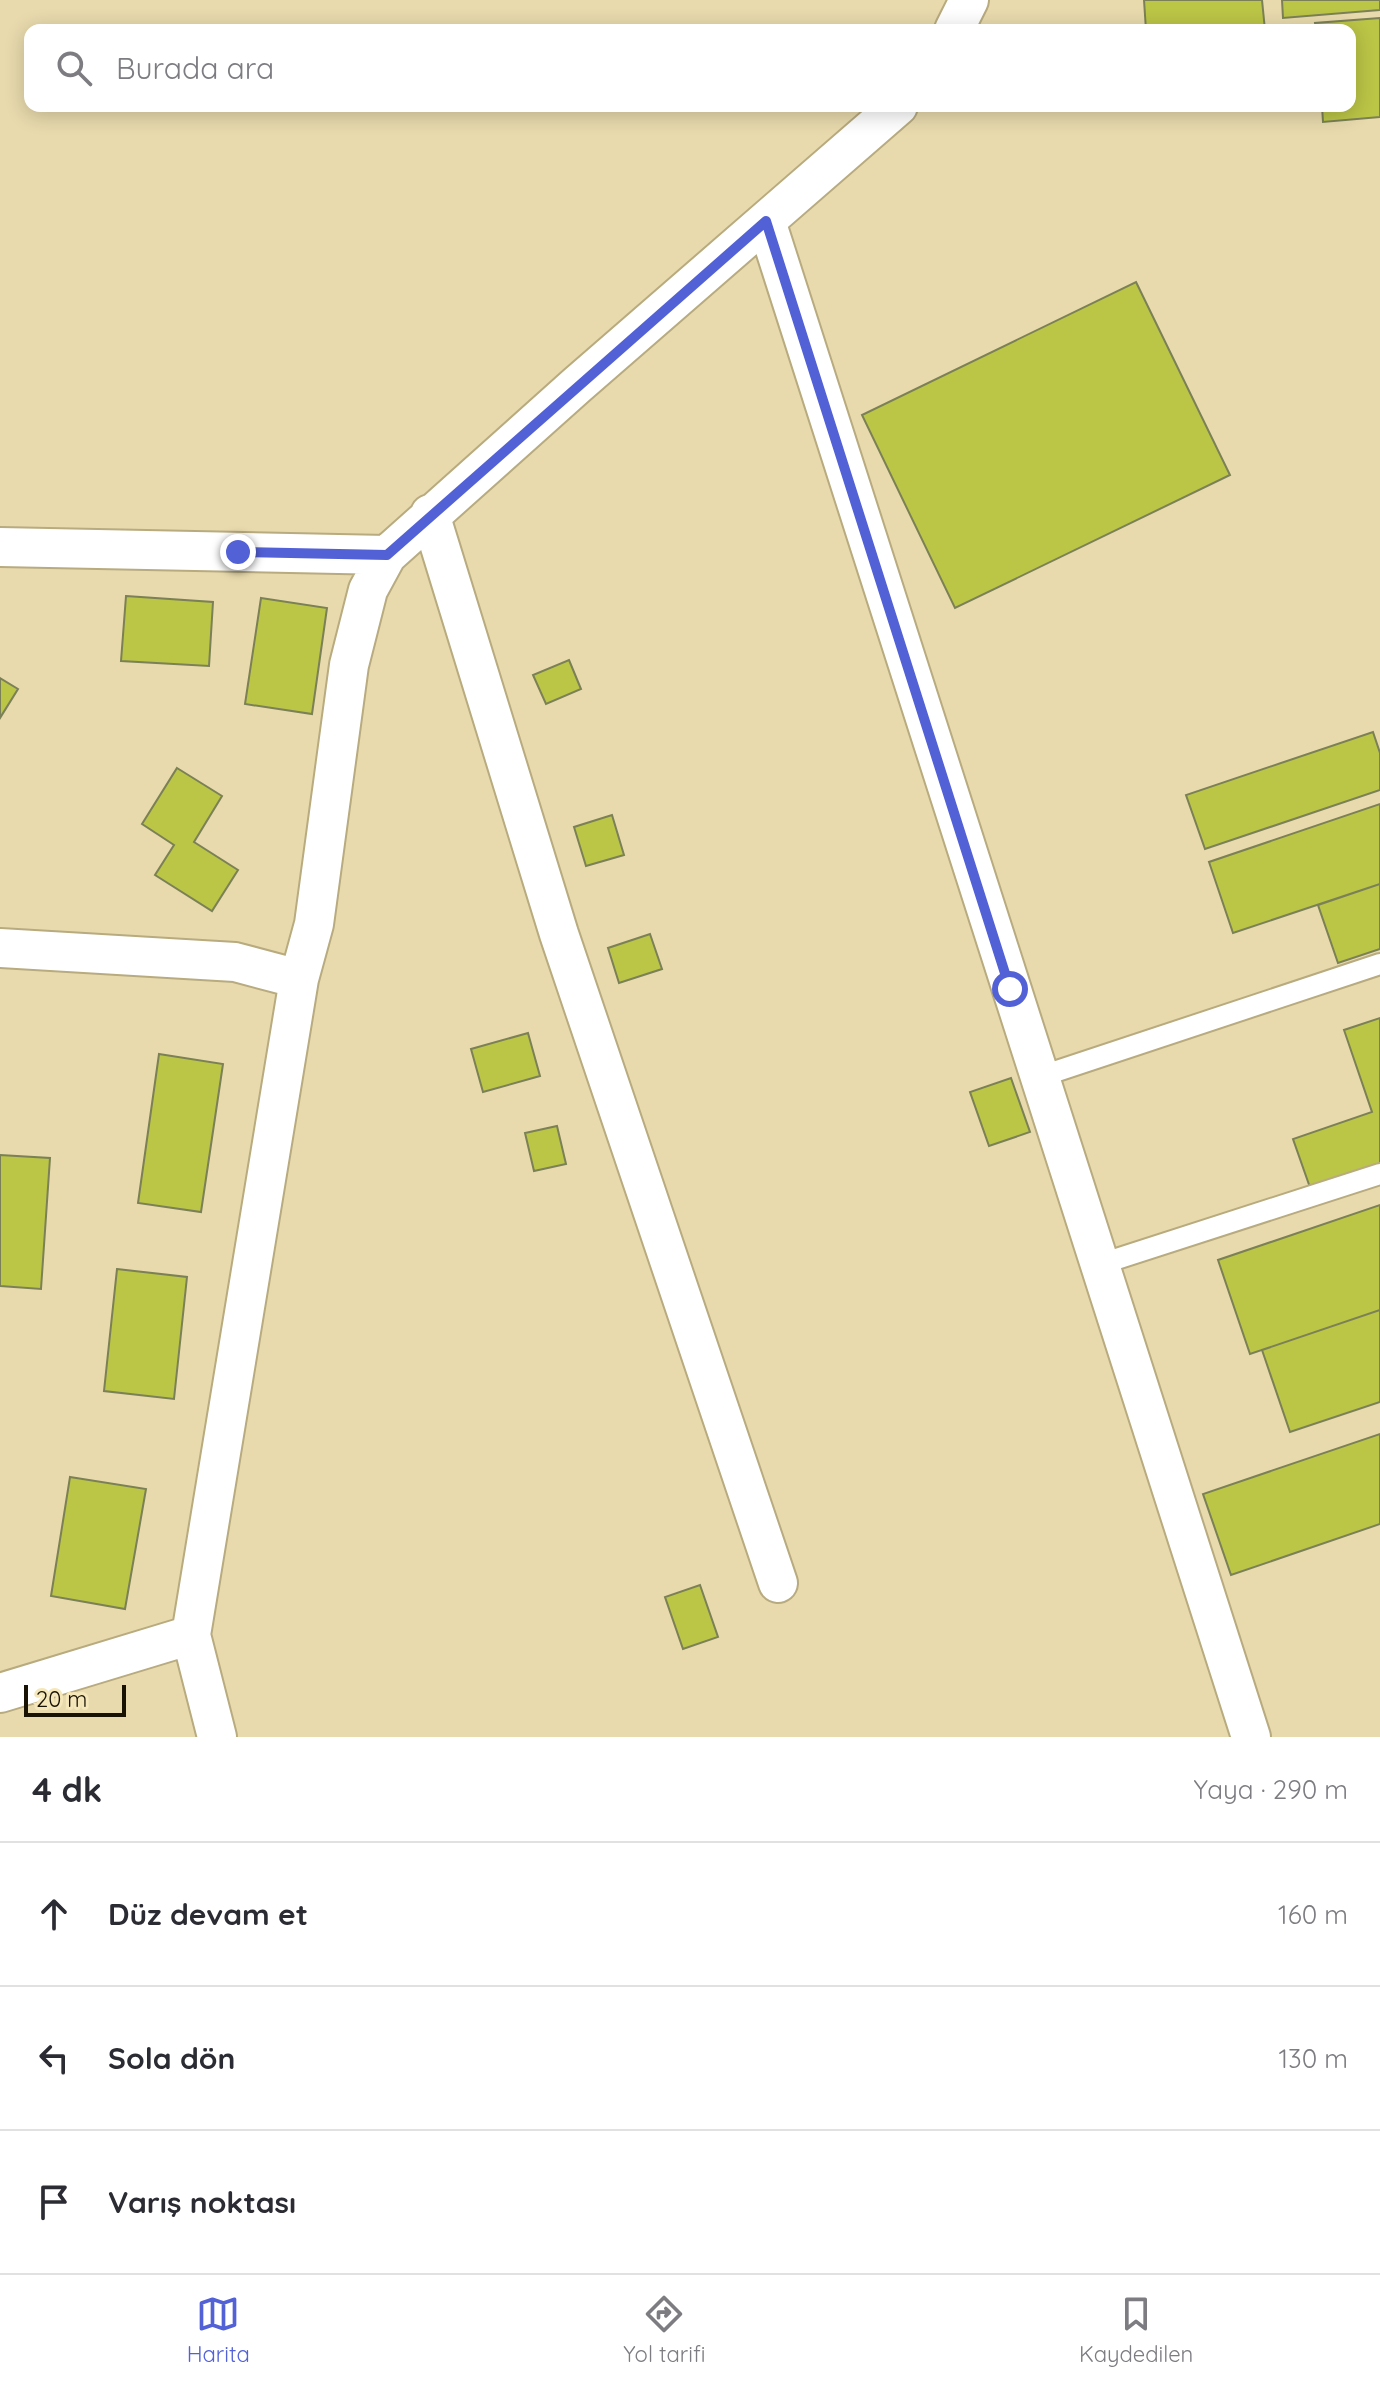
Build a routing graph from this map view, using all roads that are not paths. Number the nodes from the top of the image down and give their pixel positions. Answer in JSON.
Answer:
{"nodes":[{"id":1,"x":969,"y":0,"type":"edge"},
{"id":2,"x":957,"y":24,"type":"edge"},
{"id":3,"x":891,"y":112,"type":"edge"},
{"id":4,"x":766,"y":221,"type":"junction"},
{"id":5,"x":430,"y":514,"type":"junction"},
{"id":6,"x":0,"y":547,"type":"edge"},
{"id":7,"x":387,"y":555,"type":"junction"},
{"id":8,"x":0,"y":948,"type":"edge"},
{"id":9,"x":1380,"y":964,"type":"edge"},
{"id":10,"x":299,"y":979,"type":"junction"},
{"id":11,"x":1039,"y":1077,"type":"junction"},
{"id":12,"x":1380,"y":1174,"type":"edge"},
{"id":13,"x":1098,"y":1265,"type":"junction"},
{"id":14,"x":778,"y":1583,"type":"dead end"},
{"id":15,"x":191,"y":1635,"type":"junction"},
{"id":16,"x":0,"y":1693,"type":"edge"},
{"id":17,"x":217,"y":1737,"type":"edge"},
{"id":18,"x":1251,"y":1737,"type":"edge"}],
"edges":[{"from":1,"to":2,"type":"street"},
{"from":3,"to":4,"type":"street"},
{"from":4,"to":5,"type":"street"},
{"from":4,"to":11,"type":"street"},
{"from":5,"to":7,"type":"street"},
{"from":5,"to":14,"type":"street"},
{"from":6,"to":7,"type":"street"},
{"from":7,"to":10,"type":"street"},
{"from":8,"to":10,"type":"street"},
{"from":9,"to":11,"type":"lane"},
{"from":10,"to":15,"type":"street"},
{"from":11,"to":13,"type":"street"},
{"from":12,"to":13,"type":"lane"},
{"from":13,"to":18,"type":"street"},
{"from":15,"to":16,"type":"street"},
{"from":15,"to":17,"type":"street"}]}
